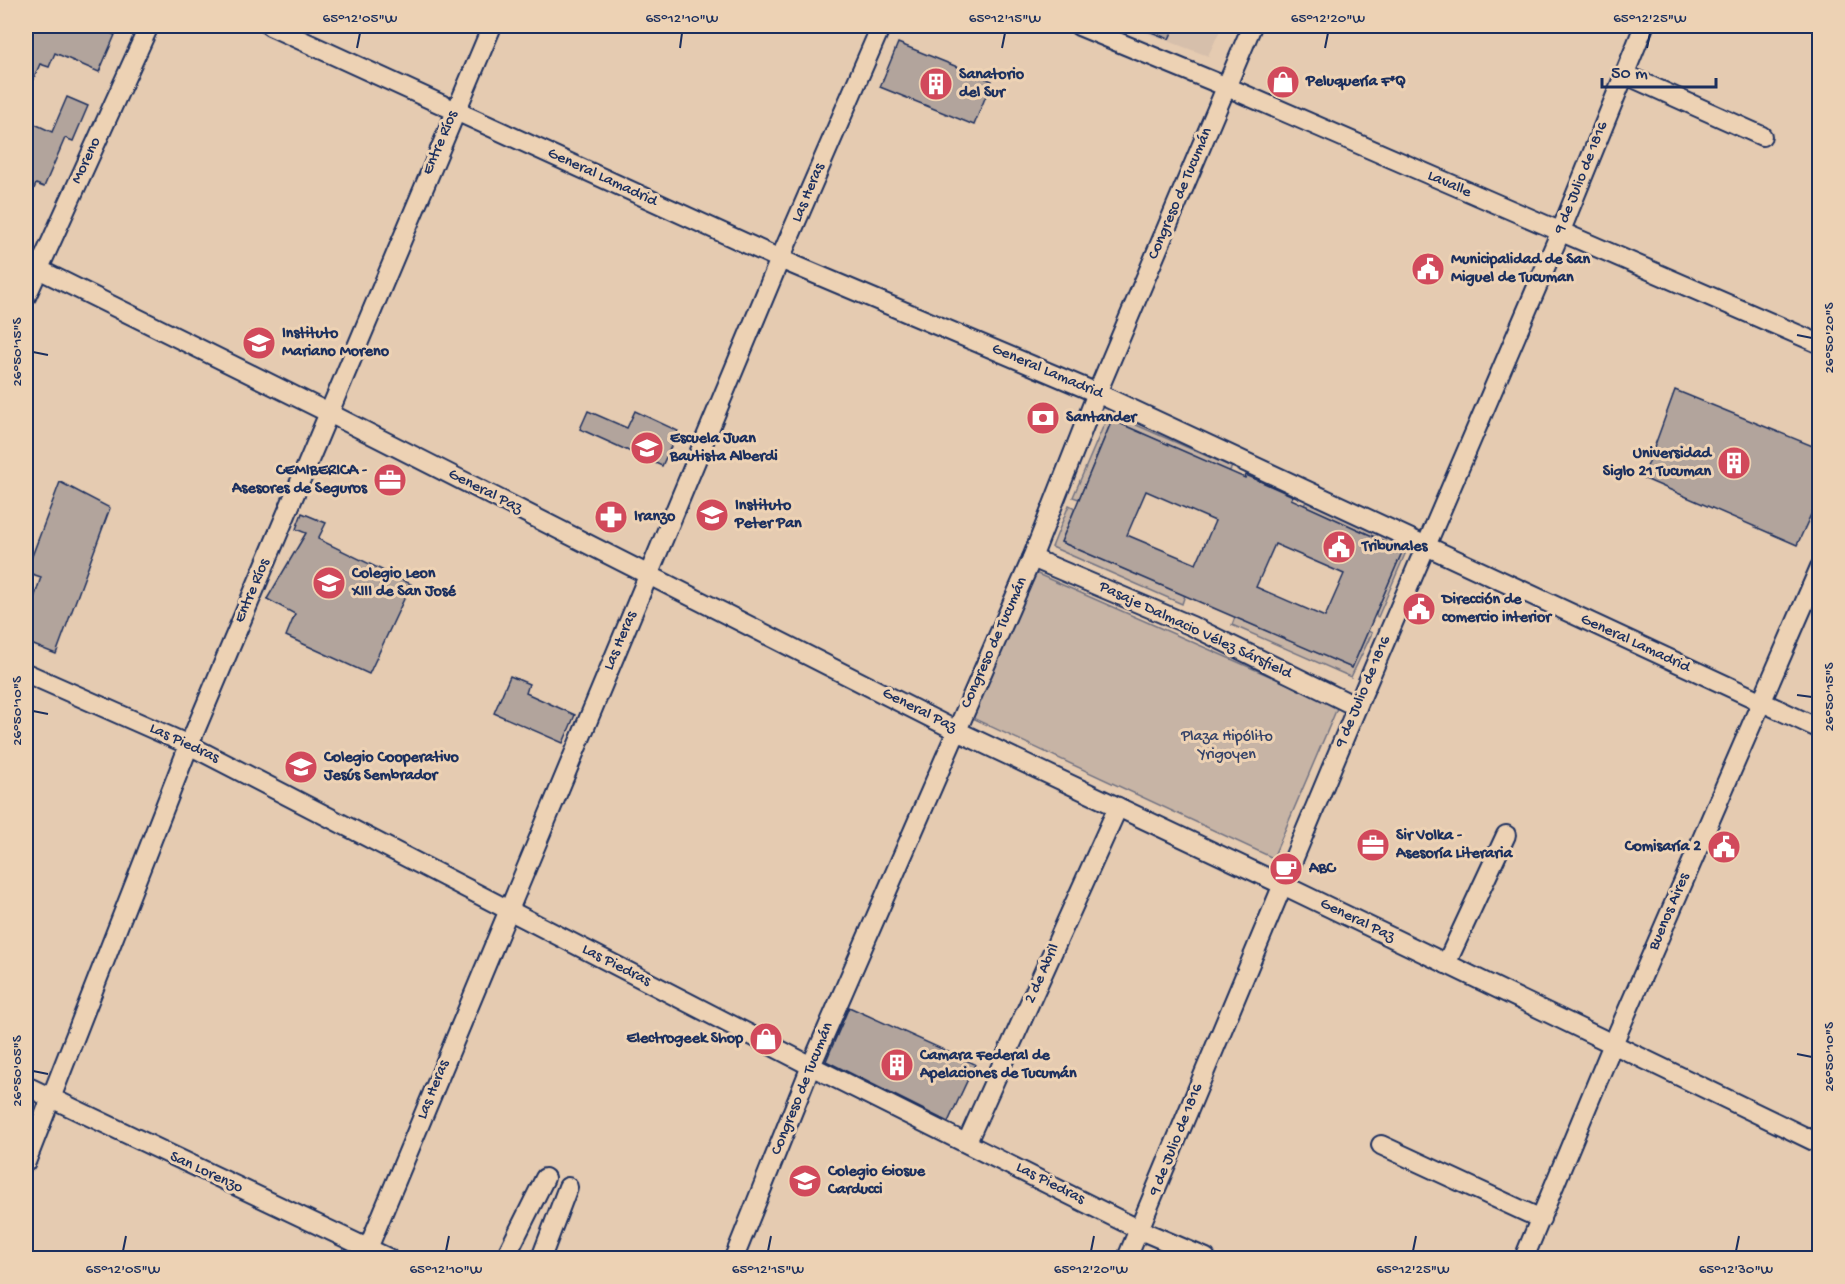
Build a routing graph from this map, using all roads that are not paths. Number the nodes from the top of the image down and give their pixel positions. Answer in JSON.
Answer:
{"nodes":[{"id":1,"x":149,"y":26,"type":"edge"},
{"id":2,"x":270,"y":26,"type":"edge"},
{"id":3,"x":492,"y":26,"type":"edge"},
{"id":4,"x":881,"y":26,"type":"edge"},
{"id":5,"x":1079,"y":26,"type":"edge"},
{"id":6,"x":1252,"y":26,"type":"edge"},
{"id":7,"x":1644,"y":26,"type":"edge"},
{"id":8,"x":1624,"y":74,"type":"junction"},
{"id":9,"x":1227,"y":87,"type":"junction"},
{"id":10,"x":455,"y":111,"type":"junction"},
{"id":11,"x":1762,"y":135,"type":"dead end"},
{"id":12,"x":1560,"y":233,"type":"junction"},
{"id":13,"x":780,"y":259,"type":"junction"},
{"id":14,"x":32,"y":266,"type":"edge"},
{"id":15,"x":26,"y":297,"type":"edge"},
{"id":16,"x":1820,"y":344,"type":"edge"},
{"id":17,"x":1097,"y":393,"type":"junction"},
{"id":18,"x":327,"y":412,"type":"junction"},
{"id":19,"x":1427,"y":547,"type":"junction"},
{"id":20,"x":1032,"y":558,"type":"junction"},
{"id":21,"x":1820,"y":567,"type":"edge"},
{"id":22,"x":649,"y":574,"type":"junction"},
{"id":23,"x":26,"y":673,"type":"edge"},
{"id":24,"x":1761,"y":702,"type":"junction"},
{"id":25,"x":1357,"y":707,"type":"junction"},
{"id":26,"x":1820,"y":729,"type":"edge"},
{"id":27,"x":957,"y":731,"type":"junction"},
{"id":28,"x":189,"y":745,"type":"junction"},
{"id":29,"x":1118,"y":807,"type":"junction"},
{"id":30,"x":1506,"y":835,"type":"dead end"},
{"id":31,"x":1282,"y":885,"type":"junction"},
{"id":32,"x":508,"y":911,"type":"junction"},
{"id":33,"x":1446,"y":964,"type":"junction"},
{"id":34,"x":1613,"y":1044,"type":"junction"},
{"id":35,"x":811,"y":1066,"type":"junction"},
{"id":36,"x":26,"y":1086,"type":"edge"},
{"id":37,"x":51,"y":1099,"type":"junction"},
{"id":38,"x":967,"y":1142,"type":"junction"},
{"id":39,"x":1820,"y":1144,"type":"edge"},
{"id":40,"x":1381,"y":1145,"type":"dead end"},
{"id":41,"x":26,"y":1162,"type":"edge"},
{"id":42,"x":545,"y":1178,"type":"dead end"},
{"id":43,"x":568,"y":1187,"type":"dead end"},
{"id":44,"x":1541,"y":1219,"type":"junction"},
{"id":45,"x":1140,"y":1230,"type":"junction"},
{"id":46,"x":366,"y":1254,"type":"edge"},
{"id":47,"x":388,"y":1258,"type":"edge"},
{"id":48,"x":505,"y":1258,"type":"edge"},
{"id":49,"x":541,"y":1258,"type":"edge"},
{"id":50,"x":734,"y":1258,"type":"edge"},
{"id":51,"x":1127,"y":1258,"type":"edge"},
{"id":52,"x":1206,"y":1258,"type":"edge"},
{"id":53,"x":1524,"y":1258,"type":"edge"}],
"edges":[{"from":1,"to":14,"type":"street","name":"Moreno"},
{"from":2,"to":10,"type":"street","name":"General Lamadrid"},
{"from":3,"to":10,"type":"street","name":"Entre Ríos"},
{"from":4,"to":13,"type":"street","name":"Las Heras"},
{"from":5,"to":9,"type":"street","name":"Lavalle"},
{"from":6,"to":9,"type":"street","name":"Congreso de Tucumán"},
{"from":7,"to":8,"type":"street","name":"9 de Julio de 1816"},
{"from":8,"to":11,"type":"street"},
{"from":8,"to":12,"type":"street","name":"9 de Julio de 1816"},
{"from":9,"to":12,"type":"street","name":"Lavalle"},
{"from":9,"to":17,"type":"street","name":"Congreso de Tucumán"},
{"from":10,"to":13,"type":"street","name":"General Lamadrid"},
{"from":10,"to":18,"type":"street","name":"Entre Ríos"},
{"from":12,"to":16,"type":"street","name":"Lavalle"},
{"from":12,"to":19,"type":"street","name":"9 de Julio de 1816"},
{"from":13,"to":17,"type":"street","name":"General Lamadrid"},
{"from":13,"to":22,"type":"street","name":"Las Heras"},
{"from":14,"to":15,"type":"street","name":"Moreno"},
{"from":14,"to":18,"type":"street","name":"General Paz"},
{"from":17,"to":19,"type":"street","name":"General Lamadrid"},
{"from":17,"to":20,"type":"street","name":"Congreso de Tucumán"},
{"from":18,"to":22,"type":"street","name":"General Paz"},
{"from":18,"to":28,"type":"street","name":"Entre Ríos"},
{"from":19,"to":24,"type":"street","name":"General Lamadrid"},
{"from":19,"to":25,"type":"street","name":"9 de Julio de 1816"},
{"from":20,"to":25,"type":"street","name":"Pasaje Dalmacio Vélez Sársfield"},
{"from":20,"to":27,"type":"street","name":"Congreso de Tucumán"},
{"from":21,"to":24,"type":"street","name":"Buenos Aires"},
{"from":22,"to":27,"type":"street","name":"General Paz"},
{"from":22,"to":32,"type":"street","name":"Las Heras"},
{"from":23,"to":28,"type":"street","name":"Las Piedras"},
{"from":24,"to":26,"type":"street","name":"General Lamadrid"},
{"from":24,"to":34,"type":"street","name":"Buenos Aires"},
{"from":25,"to":31,"type":"street","name":"9 de Julio de 1816"},
{"from":27,"to":29,"type":"street","name":"General Paz"},
{"from":27,"to":35,"type":"street","name":"Congreso de Tucumán"},
{"from":28,"to":32,"type":"street","name":"Las Piedras"},
{"from":28,"to":37,"type":"street","name":"Entre Ríos"},
{"from":29,"to":31,"type":"street","name":"General Paz"},
{"from":29,"to":38,"type":"street","name":"2 de Abril"},
{"from":30,"to":33,"type":"street"},
{"from":31,"to":33,"type":"street","name":"General Paz"},
{"from":31,"to":45,"type":"street","name":"9 de Julio de 1816"},
{"from":32,"to":35,"type":"street","name":"Las Piedras"},
{"from":32,"to":46,"type":"street","name":"Las Heras"},
{"from":33,"to":34,"type":"street","name":"General Paz"},
{"from":34,"to":39,"type":"street","name":"General Paz"},
{"from":34,"to":44,"type":"street","name":"Buenos Aires"},
{"from":35,"to":38,"type":"street","name":"Las Piedras"},
{"from":35,"to":50,"type":"street","name":"Congreso de Tucumán"},
{"from":36,"to":37,"type":"street","name":"San Lorenzo"},
{"from":37,"to":41,"type":"street","name":"Entre Ríos"},
{"from":37,"to":46,"type":"street","name":"San Lorenzo"},
{"from":38,"to":45,"type":"street","name":"Las Piedras"},
{"from":40,"to":44,"type":"street"},
{"from":42,"to":48,"type":"street"},
{"from":43,"to":49,"type":"street"},
{"from":44,"to":53,"type":"street","name":"Buenos Aires"},
{"from":45,"to":51,"type":"street","name":"9 de Julio de 1816"},
{"from":45,"to":52,"type":"street","name":"Las Piedras"},
{"from":46,"to":47,"type":"street","name":"San Lorenzo"}]}
